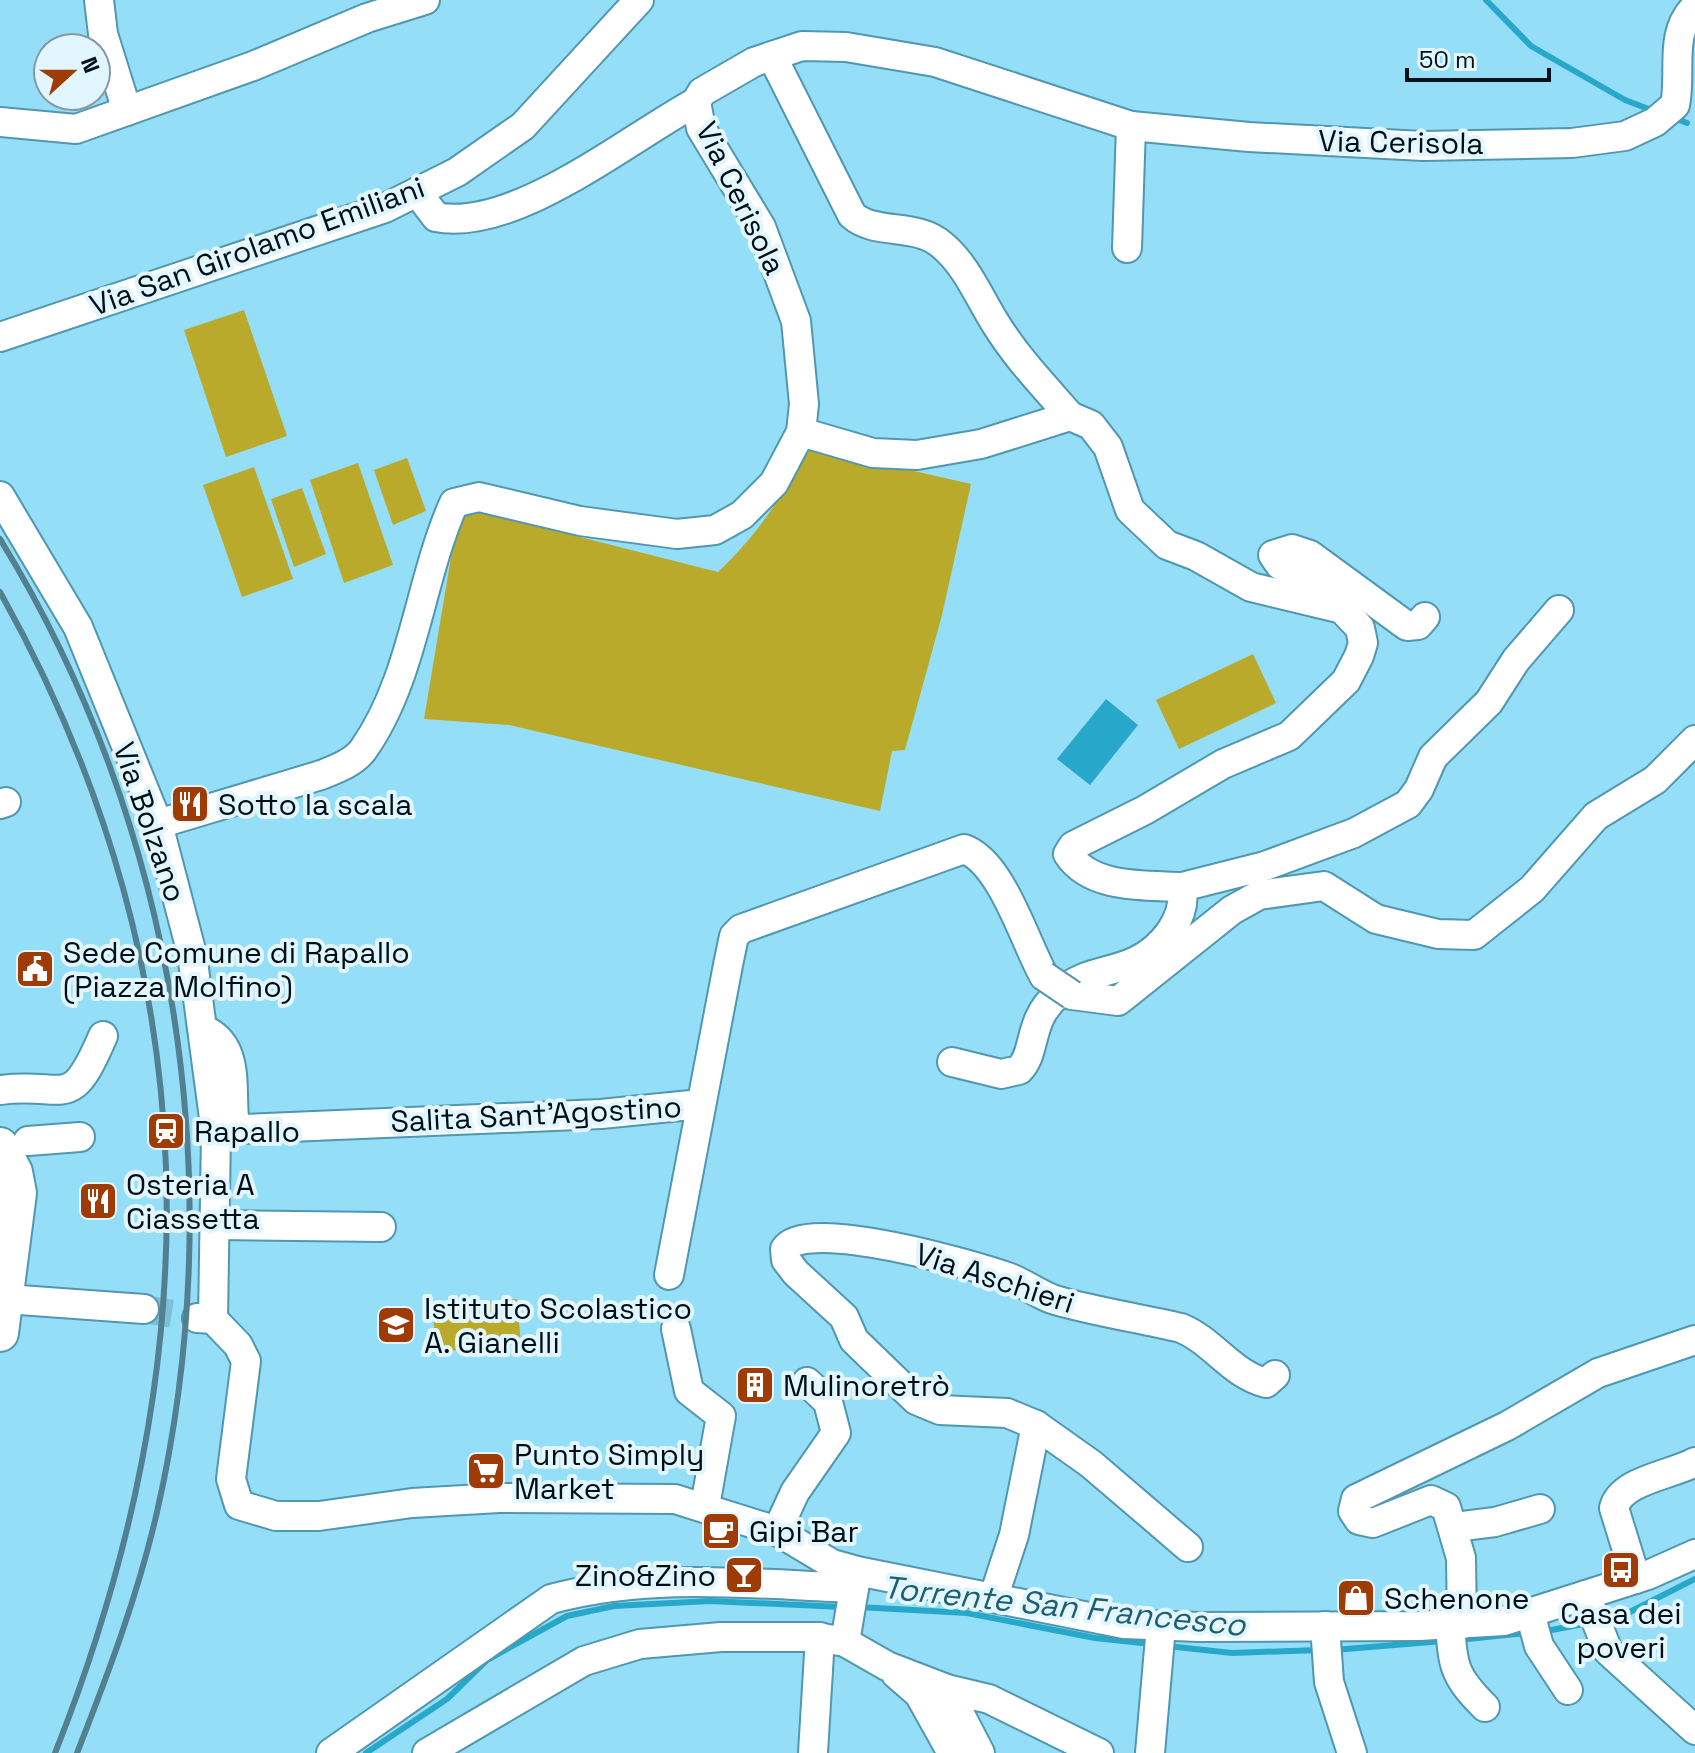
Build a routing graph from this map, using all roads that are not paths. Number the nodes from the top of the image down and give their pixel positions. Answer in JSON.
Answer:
{"nodes":[{"id":1,"x":99,"y":0,"type":"edge"},
{"id":2,"x":425,"y":0,"type":"edge"},
{"id":3,"x":639,"y":0,"type":"edge"},
{"id":4,"x":1695,"y":7,"type":"edge"},
{"id":5,"x":363,"y":9,"type":"edge"},
{"id":6,"x":772,"y":56,"type":"junction"},
{"id":7,"x":696,"y":102,"type":"junction"},
{"id":8,"x":127,"y":111,"type":"junction"},
{"id":9,"x":0,"y":122,"type":"edge"},
{"id":10,"x":1131,"y":126,"type":"junction"},
{"id":11,"x":417,"y":192,"type":"junction"},
{"id":12,"x":1127,"y":248,"type":"dead end"},
{"id":13,"x":0,"y":337,"type":"edge"},
{"id":14,"x":1070,"y":416,"type":"junction"},
{"id":15,"x":801,"y":432,"type":"junction"},
{"id":16,"x":0,"y":496,"type":"edge"},
{"id":17,"x":1342,"y":609,"type":"junction"},
{"id":18,"x":1559,"y":610,"type":"dead end"},
{"id":19,"x":1425,"y":617,"type":"dead end"},
{"id":20,"x":1695,"y":740,"type":"edge"},
{"id":21,"x":158,"y":824,"type":"junction"},
{"id":22,"x":1182,"y":887,"type":"junction"},
{"id":23,"x":203,"y":1029,"type":"junction"},
{"id":24,"x":103,"y":1036,"type":"dead end"},
{"id":25,"x":952,"y":1062,"type":"dead end"},
{"id":26,"x":0,"y":1090,"type":"edge"},
{"id":27,"x":701,"y":1104,"type":"junction"},
{"id":28,"x":80,"y":1137,"type":"dead end"},
{"id":29,"x":14,"y":1143,"type":"edge"},
{"id":30,"x":217,"y":1225,"type":"junction"},
{"id":31,"x":381,"y":1227,"type":"dead end"},
{"id":32,"x":669,"y":1275,"type":"dead end"},
{"id":33,"x":144,"y":1309,"type":"tunnel mouth"},
{"id":34,"x":3,"y":1316,"type":"edge"},
{"id":35,"x":676,"y":1329,"type":"dead end"},
{"id":36,"x":1695,"y":1340,"type":"edge"},
{"id":37,"x":1275,"y":1375,"type":"dead end"},
{"id":38,"x":807,"y":1382,"type":"dead end"},
{"id":39,"x":1036,"y":1425,"type":"junction"},
{"id":40,"x":1695,"y":1462,"type":"edge"},
{"id":41,"x":705,"y":1506,"type":"junction"},
{"id":42,"x":1540,"y":1509,"type":"dead end"},
{"id":43,"x":1455,"y":1527,"type":"junction"},
{"id":44,"x":777,"y":1531,"type":"junction"},
{"id":45,"x":1188,"y":1547,"type":"dead end"},
{"id":46,"x":1695,"y":1554,"type":"edge"},
{"id":47,"x":855,"y":1579,"type":"junction"},
{"id":48,"x":1636,"y":1579,"type":"junction"},
{"id":49,"x":994,"y":1596,"type":"junction"},
{"id":50,"x":1588,"y":1600,"type":"junction"},
{"id":51,"x":1161,"y":1626,"type":"junction"},
{"id":52,"x":1534,"y":1627,"type":"junction"},
{"id":53,"x":1325,"y":1629,"type":"junction"},
{"id":54,"x":837,"y":1637,"type":"junction"},
{"id":55,"x":1454,"y":1638,"type":"junction"},
{"id":56,"x":887,"y":1666,"type":"junction"},
{"id":57,"x":947,"y":1689,"type":"junction"},
{"id":58,"x":1568,"y":1690,"type":"dead end"},
{"id":59,"x":1485,"y":1707,"type":"dead end"},
{"id":60,"x":1695,"y":1730,"type":"edge"},
{"id":61,"x":331,"y":1753,"type":"edge"},
{"id":62,"x":427,"y":1753,"type":"edge"},
{"id":63,"x":813,"y":1753,"type":"edge"},
{"id":64,"x":952,"y":1753,"type":"edge"},
{"id":65,"x":980,"y":1753,"type":"edge"},
{"id":66,"x":1099,"y":1753,"type":"edge"},
{"id":67,"x":1150,"y":1753,"type":"edge"},
{"id":68,"x":1352,"y":1753,"type":"edge"}],
"edges":[{"from":1,"to":8,"type":"street"},
{"from":2,"to":5,"type":"street"},
{"from":3,"to":11,"type":"street","name":"Via San Girolamo Emiliani"},
{"from":4,"to":10,"type":"street","name":"Via Cerisola"},
{"from":5,"to":8,"type":"street"},
{"from":6,"to":7,"type":"street","name":"Via Cerisola"},
{"from":6,"to":10,"type":"street","name":"Via Cerisola"},
{"from":6,"to":14,"type":"street"},
{"from":7,"to":11,"type":"street"},
{"from":7,"to":15,"type":"street","name":"Via Cerisola"},
{"from":8,"to":9,"type":"street"},
{"from":10,"to":12,"type":"street"},
{"from":11,"to":13,"type":"street","name":"Via San Girolamo Emiliani"},
{"from":14,"to":15,"type":"street"},
{"from":14,"to":17,"type":"street"},
{"from":15,"to":21,"type":"street","name":"Via Cerisola"},
{"from":16,"to":21,"type":"street","name":"Via Bolzano"},
{"from":17,"to":19,"type":"street"},
{"from":17,"to":22,"type":"street"},
{"from":18,"to":22,"type":"street"},
{"from":20,"to":27,"type":"street","name":"Salita Sant'Agostino","bridge":true},
{"from":21,"to":23,"type":"street","name":"Via Bolzano"},
{"from":22,"to":25,"type":"street"},
{"from":23,"to":27,"type":"street","name":"Salita Sant'Agostino"},
{"from":23,"to":30,"type":"street","name":"Via Bolzano"},
{"from":24,"to":26,"type":"street"},
{"from":27,"to":32,"type":"street"},
{"from":28,"to":29,"type":"street"},
{"from":29,"to":34,"type":"main road"},
{"from":30,"to":31,"type":"street"},
{"from":30,"to":41,"type":"street","name":"Via Bolzano"},
{"from":33,"to":34,"type":"street"},
{"from":35,"to":41,"type":"street"},
{"from":36,"to":43,"type":"street"},
{"from":37,"to":39,"type":"street","name":"Via Aschieri"},
{"from":38,"to":44,"type":"street"},
{"from":39,"to":45,"type":"street","name":"Via Aschieri"},
{"from":39,"to":49,"type":"street"},
{"from":40,"to":48,"type":"street"},
{"from":41,"to":44,"type":"street"},
{"from":42,"to":43,"type":"street"},
{"from":43,"to":55,"type":"street"},
{"from":44,"to":47,"type":"street"},
{"from":46,"to":48,"type":"street"},
{"from":47,"to":49,"type":"street"},
{"from":47,"to":54,"type":"street"},
{"from":47,"to":61,"type":"street"},
{"from":48,"to":50,"type":"street"},
{"from":49,"to":51,"type":"street"},
{"from":50,"to":52,"type":"street"},
{"from":50,"to":60,"type":"street"},
{"from":51,"to":53,"type":"street"},
{"from":51,"to":67,"type":"street"},
{"from":52,"to":55,"type":"street"},
{"from":52,"to":58,"type":"street"},
{"from":53,"to":55,"type":"street"},
{"from":53,"to":68,"type":"street"},
{"from":54,"to":56,"type":"street"},
{"from":54,"to":62,"type":"street"},
{"from":54,"to":63,"type":"street"},
{"from":55,"to":59,"type":"street"},
{"from":56,"to":57,"type":"street"},
{"from":56,"to":64,"type":"street"},
{"from":57,"to":65,"type":"street"},
{"from":57,"to":66,"type":"street"}]}
